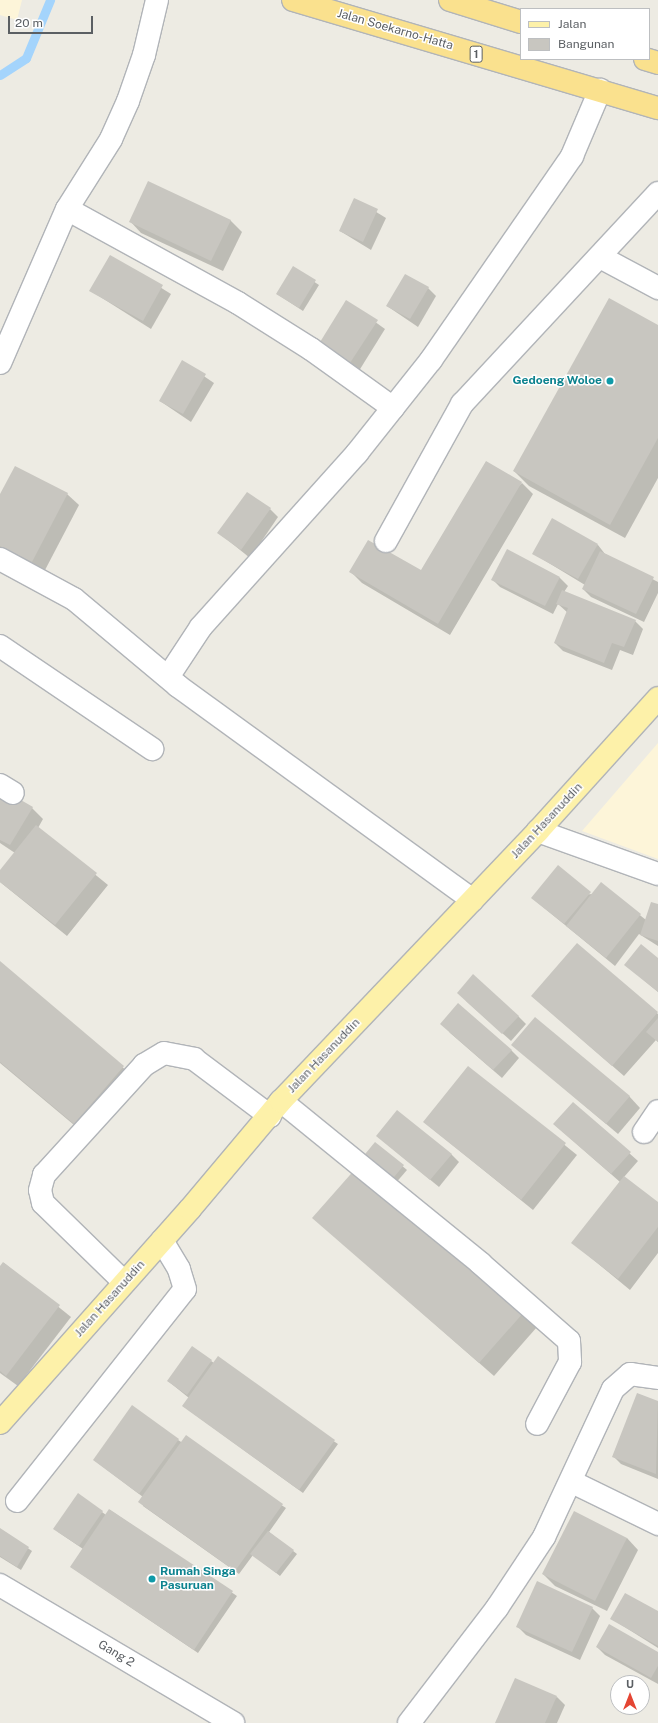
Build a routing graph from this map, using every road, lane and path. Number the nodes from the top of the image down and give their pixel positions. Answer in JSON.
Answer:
{"nodes":[{"id":1,"x":157,"y":0,"type":"edge"},
{"id":2,"x":293,"y":0,"type":"edge"},
{"id":3,"x":450,"y":0,"type":"edge"},
{"id":4,"x":520,"y":22,"type":"edge"},
{"id":5,"x":648,"y":60,"type":"edge"},
{"id":6,"x":658,"y":63,"type":"edge"},
{"id":7,"x":600,"y":90,"type":"junction"},
{"id":8,"x":658,"y":108,"type":"edge"},
{"id":9,"x":658,"y":193,"type":"edge"},
{"id":10,"x":67,"y":209,"type":"junction"},
{"id":11,"x":600,"y":257,"type":"junction"},
{"id":12,"x":658,"y":288,"type":"edge"},
{"id":13,"x":0,"y":363,"type":"edge"},
{"id":14,"x":393,"y":408,"type":"junction"},
{"id":15,"x":386,"y":540,"type":"dead end"},
{"id":16,"x":0,"y":559,"type":"edge"},
{"id":17,"x":0,"y":646,"type":"edge"},
{"id":18,"x":168,"y":677,"type":"junction"},
{"id":19,"x":658,"y":698,"type":"edge"},
{"id":20,"x":152,"y":749,"type":"dead end"},
{"id":21,"x":538,"y":831,"type":"junction"},
{"id":22,"x":658,"y":874,"type":"edge"},
{"id":23,"x":473,"y":900,"type":"junction"},
{"id":24,"x":275,"y":1108,"type":"junction"},
{"id":25,"x":658,"y":1111,"type":"edge"},
{"id":26,"x":644,"y":1132,"type":"dead end"},
{"id":27,"x":162,"y":1241,"type":"junction"},
{"id":28,"x":124,"y":1282,"type":"junction"},
{"id":29,"x":658,"y":1378,"type":"edge"},
{"id":30,"x":0,"y":1423,"type":"edge"},
{"id":31,"x":537,"y":1424,"type":"dead end"},
{"id":32,"x":572,"y":1482,"type":"junction"},
{"id":33,"x":17,"y":1501,"type":"dead end"},
{"id":34,"x":658,"y":1524,"type":"edge"},
{"id":35,"x":0,"y":1585,"type":"edge"},
{"id":36,"x":233,"y":1723,"type":"edge"},
{"id":37,"x":409,"y":1723,"type":"edge"}],
"edges":[{"from":1,"to":10,"type":"street"},
{"from":2,"to":7,"type":"highway","name":"Jalan Soekarno-Hatta","number":"1"},
{"from":3,"to":4,"type":"highway"},
{"from":5,"to":6,"type":"highway"},
{"from":7,"to":8,"type":"highway","name":"Jalan Soekarno-Hatta","number":"1"},
{"from":7,"to":14,"type":"street"},
{"from":9,"to":11,"type":"street"},
{"from":10,"to":13,"type":"street"},
{"from":10,"to":14,"type":"street"},
{"from":11,"to":12,"type":"street"},
{"from":11,"to":15,"type":"street"},
{"from":14,"to":18,"type":"street"},
{"from":16,"to":18,"type":"street"},
{"from":17,"to":20,"type":"street"},
{"from":18,"to":23,"type":"street"},
{"from":19,"to":21,"type":"main road","name":"Jalan Hasanuddin"},
{"from":21,"to":22,"type":"street"},
{"from":21,"to":23,"type":"main road","name":"Jalan Hasanuddin"},
{"from":23,"to":24,"type":"main road","name":"Jalan Hasanuddin"},
{"from":24,"to":27,"type":"main road","name":"Jalan Hasanuddin"},
{"from":24,"to":28,"type":"street"},
{"from":24,"to":31,"type":"street"},
{"from":25,"to":26,"type":"street"},
{"from":27,"to":28,"type":"main road","name":"Jalan Hasanuddin"},
{"from":27,"to":33,"type":"street"},
{"from":28,"to":30,"type":"main road","name":"Jalan Hasanuddin"},
{"from":29,"to":32,"type":"street"},
{"from":32,"to":34,"type":"street"},
{"from":32,"to":37,"type":"street"},
{"from":35,"to":36,"type":"street","name":"Gang 2"}]}
